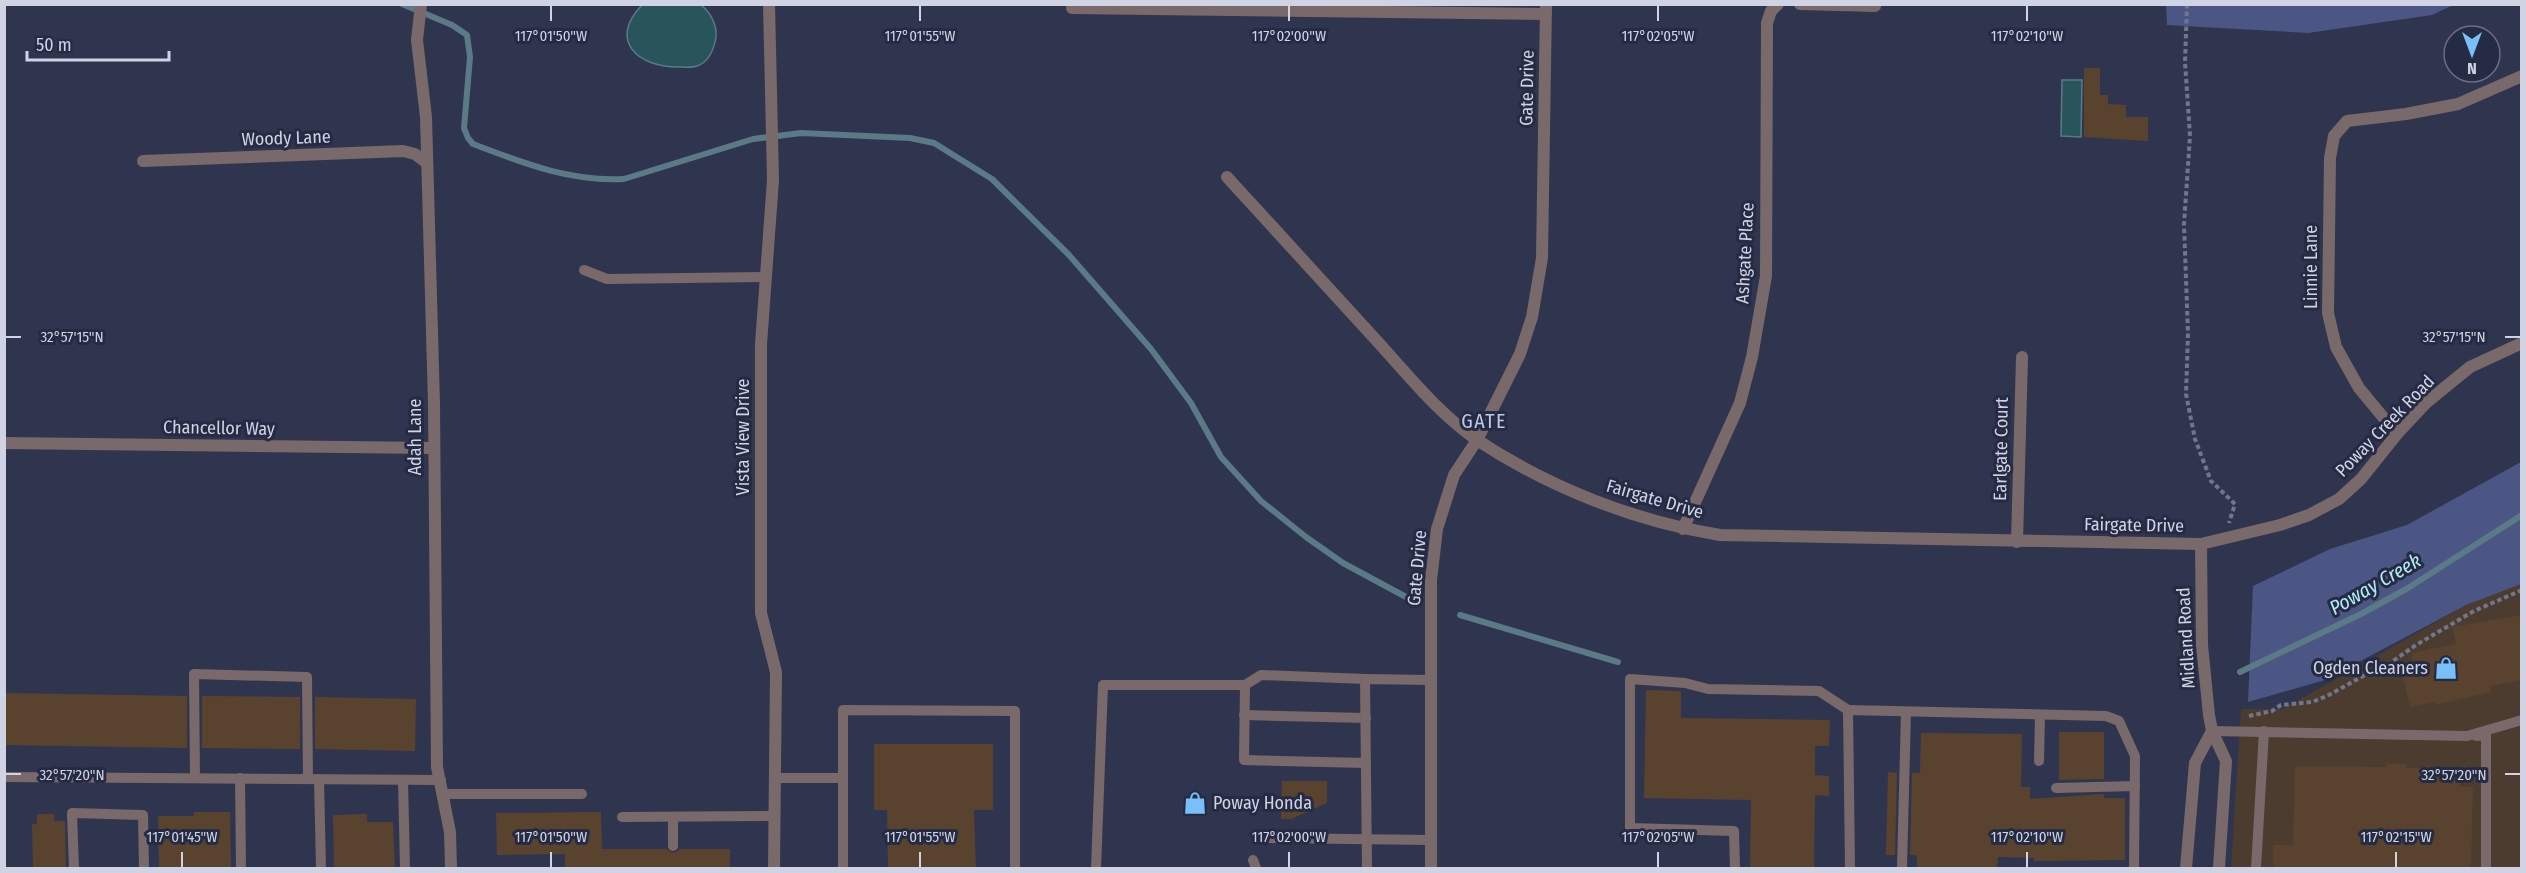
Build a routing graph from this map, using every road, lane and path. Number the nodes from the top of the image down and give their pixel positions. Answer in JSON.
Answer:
{"nodes":[{"id":1,"x":421,"y":4,"type":"edge"},
{"id":2,"x":769,"y":4,"type":"edge"},
{"id":3,"x":1778,"y":4,"type":"edge"},
{"id":4,"x":1800,"y":4,"type":"edge"},
{"id":5,"x":2187,"y":4,"type":"edge"},
{"id":6,"x":1875,"y":6,"type":"dead end"},
{"id":7,"x":1072,"y":8,"type":"dead end"},
{"id":8,"x":1546,"y":9,"type":"edge"},
{"id":9,"x":2522,"y":76,"type":"edge"},
{"id":10,"x":143,"y":161,"type":"dead end"},
{"id":11,"x":428,"y":163,"type":"junction"},
{"id":12,"x":1227,"y":177,"type":"dead end"},
{"id":13,"x":584,"y":270,"type":"dead end"},
{"id":14,"x":766,"y":277,"type":"junction"},
{"id":15,"x":2522,"y":343,"type":"edge"},
{"id":16,"x":2022,"y":357,"type":"dead end"},
{"id":17,"x":2397,"y":434,"type":"junction"},
{"id":18,"x":1477,"y":440,"type":"junction"},
{"id":19,"x":4,"y":443,"type":"edge"},
{"id":20,"x":434,"y":448,"type":"junction"},
{"id":21,"x":1683,"y":529,"type":"junction"},
{"id":22,"x":2225,"y":538,"type":"junction"},
{"id":23,"x":2017,"y":542,"type":"junction"},
{"id":24,"x":2201,"y":544,"type":"junction"},
{"id":25,"x":2522,"y":590,"type":"edge"},
{"id":26,"x":1365,"y":680,"type":"junction"},
{"id":27,"x":1431,"y":680,"type":"junction"},
{"id":28,"x":1245,"y":686,"type":"junction"},
{"id":29,"x":1848,"y":710,"type":"junction"},
{"id":30,"x":1905,"y":712,"type":"junction"},
{"id":31,"x":1244,"y":715,"type":"junction"},
{"id":32,"x":2040,"y":715,"type":"junction"},
{"id":33,"x":2238,"y":716,"type":"dead end"},
{"id":34,"x":1366,"y":718,"type":"junction"},
{"id":35,"x":2522,"y":720,"type":"edge"},
{"id":36,"x":2212,"y":730,"type":"junction"},
{"id":37,"x":2264,"y":731,"type":"junction"},
{"id":38,"x":2467,"y":736,"type":"junction"},
{"id":39,"x":2039,"y":761,"type":"dead end"},
{"id":40,"x":1366,"y":763,"type":"junction"},
{"id":41,"x":4,"y":777,"type":"edge"},
{"id":42,"x":195,"y":778,"type":"junction"},
{"id":43,"x":240,"y":778,"type":"junction"},
{"id":44,"x":775,"y":778,"type":"junction"},
{"id":45,"x":843,"y":778,"type":"junction"},
{"id":46,"x":313,"y":779,"type":"junction"},
{"id":47,"x":403,"y":780,"type":"junction"},
{"id":48,"x":441,"y":780,"type":"junction"},
{"id":49,"x":2135,"y":786,"type":"junction"},
{"id":50,"x":2056,"y":788,"type":"dead end"},
{"id":51,"x":443,"y":794,"type":"junction"},
{"id":52,"x":582,"y":794,"type":"dead end"},
{"id":53,"x":774,"y":816,"type":"junction"},
{"id":54,"x":622,"y":817,"type":"dead end"},
{"id":55,"x":673,"y":817,"type":"junction"},
{"id":56,"x":1270,"y":838,"type":"dead end"},
{"id":57,"x":1431,"y":840,"type":"junction"},
{"id":58,"x":1367,"y":841,"type":"junction"},
{"id":59,"x":673,"y":846,"type":"dead end"},
{"id":60,"x":74,"y":868,"type":"edge"},
{"id":61,"x":144,"y":868,"type":"edge"},
{"id":62,"x":241,"y":868,"type":"edge"},
{"id":63,"x":321,"y":868,"type":"edge"},
{"id":64,"x":405,"y":868,"type":"edge"},
{"id":65,"x":451,"y":868,"type":"edge"},
{"id":66,"x":774,"y":868,"type":"edge"},
{"id":67,"x":843,"y":868,"type":"edge"},
{"id":68,"x":1015,"y":868,"type":"edge"},
{"id":69,"x":1096,"y":868,"type":"edge"},
{"id":70,"x":1367,"y":868,"type":"edge"},
{"id":71,"x":1431,"y":868,"type":"edge"},
{"id":72,"x":1735,"y":868,"type":"edge"},
{"id":73,"x":1850,"y":868,"type":"edge"},
{"id":74,"x":1902,"y":868,"type":"edge"},
{"id":75,"x":2134,"y":868,"type":"edge"},
{"id":76,"x":2186,"y":868,"type":"edge"},
{"id":77,"x":2219,"y":868,"type":"edge"},
{"id":78,"x":2256,"y":868,"type":"edge"},
{"id":79,"x":2486,"y":868,"type":"edge"}],
"edges":[{"from":1,"to":11,"type":"street","name":"Adah Lane"},
{"from":2,"to":14,"type":"street","name":"Vista View Drive"},
{"from":3,"to":21,"type":"street","name":"Ashgate Place"},
{"from":4,"to":6,"type":"street"},
{"from":5,"to":22,"type":"path"},
{"from":7,"to":8,"type":"street"},
{"from":8,"to":18,"type":"street","name":"Gate Drive"},
{"from":9,"to":17,"type":"street","name":"Linnie Lane"},
{"from":10,"to":11,"type":"street","name":"Woody Lane"},
{"from":11,"to":20,"type":"street","name":"Adah Lane"},
{"from":12,"to":18,"type":"street","name":"Fairgate Drive"},
{"from":13,"to":14,"type":"lane"},
{"from":14,"to":44,"type":"street","name":"Vista View Drive"},
{"from":15,"to":17,"type":"street","name":"Poway Creek Road"},
{"from":16,"to":23,"type":"street","name":"Earlgate Court"},
{"from":17,"to":22,"type":"street","name":"Poway Creek Road"},
{"from":18,"to":21,"type":"street","name":"Fairgate Drive"},
{"from":18,"to":27,"type":"street","name":"Gate Drive"},
{"from":19,"to":20,"type":"street","name":"Chancellor Way"},
{"from":20,"to":48,"type":"street","name":"Adah Lane"},
{"from":21,"to":23,"type":"street","name":"Fairgate Drive"},
{"from":22,"to":24,"type":"street","name":"Poway Creek Road"},
{"from":23,"to":24,"type":"street","name":"Fairgate Drive"},
{"from":24,"to":36,"type":"street","name":"Midland Road"},
{"from":25,"to":33,"type":"path"},
{"from":26,"to":27,"type":"lane"},
{"from":26,"to":28,"type":"lane"},
{"from":26,"to":34,"type":"lane"},
{"from":27,"to":57,"type":"street","name":"Gate Drive"},
{"from":28,"to":31,"type":"lane"},
{"from":28,"to":69,"type":"lane"},
{"from":29,"to":30,"type":"lane"},
{"from":29,"to":72,"type":"lane"},
{"from":29,"to":73,"type":"lane"},
{"from":30,"to":32,"type":"lane"},
{"from":30,"to":74,"type":"lane"},
{"from":31,"to":34,"type":"lane"},
{"from":31,"to":40,"type":"lane"},
{"from":32,"to":39,"type":"lane"},
{"from":32,"to":49,"type":"lane"},
{"from":34,"to":40,"type":"lane"},
{"from":35,"to":38,"type":"lane"},
{"from":36,"to":37,"type":"lane"},
{"from":36,"to":76,"type":"street"},
{"from":36,"to":77,"type":"street","name":"Midland Road"},
{"from":37,"to":38,"type":"lane"},
{"from":37,"to":78,"type":"lane"},
{"from":38,"to":79,"type":"lane"},
{"from":40,"to":58,"type":"lane"},
{"from":41,"to":42,"type":"lane"},
{"from":42,"to":43,"type":"lane"},
{"from":42,"to":46,"type":"lane"},
{"from":43,"to":46,"type":"lane"},
{"from":43,"to":62,"type":"lane"},
{"from":44,"to":45,"type":"lane"},
{"from":44,"to":53,"type":"street","name":"Vista View Drive"},
{"from":45,"to":67,"type":"lane"},
{"from":45,"to":68,"type":"lane"},
{"from":46,"to":47,"type":"lane"},
{"from":46,"to":63,"type":"lane"},
{"from":47,"to":48,"type":"lane"},
{"from":47,"to":64,"type":"lane"},
{"from":48,"to":51,"type":"street","name":"Adah Lane"},
{"from":49,"to":50,"type":"lane"},
{"from":49,"to":75,"type":"lane"},
{"from":51,"to":52,"type":"lane"},
{"from":51,"to":65,"type":"street","name":"Adah Lane"},
{"from":53,"to":55,"type":"lane"},
{"from":53,"to":66,"type":"street","name":"Vista View Drive"},
{"from":54,"to":55,"type":"lane"},
{"from":55,"to":59,"type":"lane"},
{"from":56,"to":58,"type":"lane"},
{"from":57,"to":58,"type":"lane"},
{"from":57,"to":71,"type":"street","name":"Gate Drive"},
{"from":58,"to":70,"type":"lane"},
{"from":60,"to":61,"type":"lane"}]}
